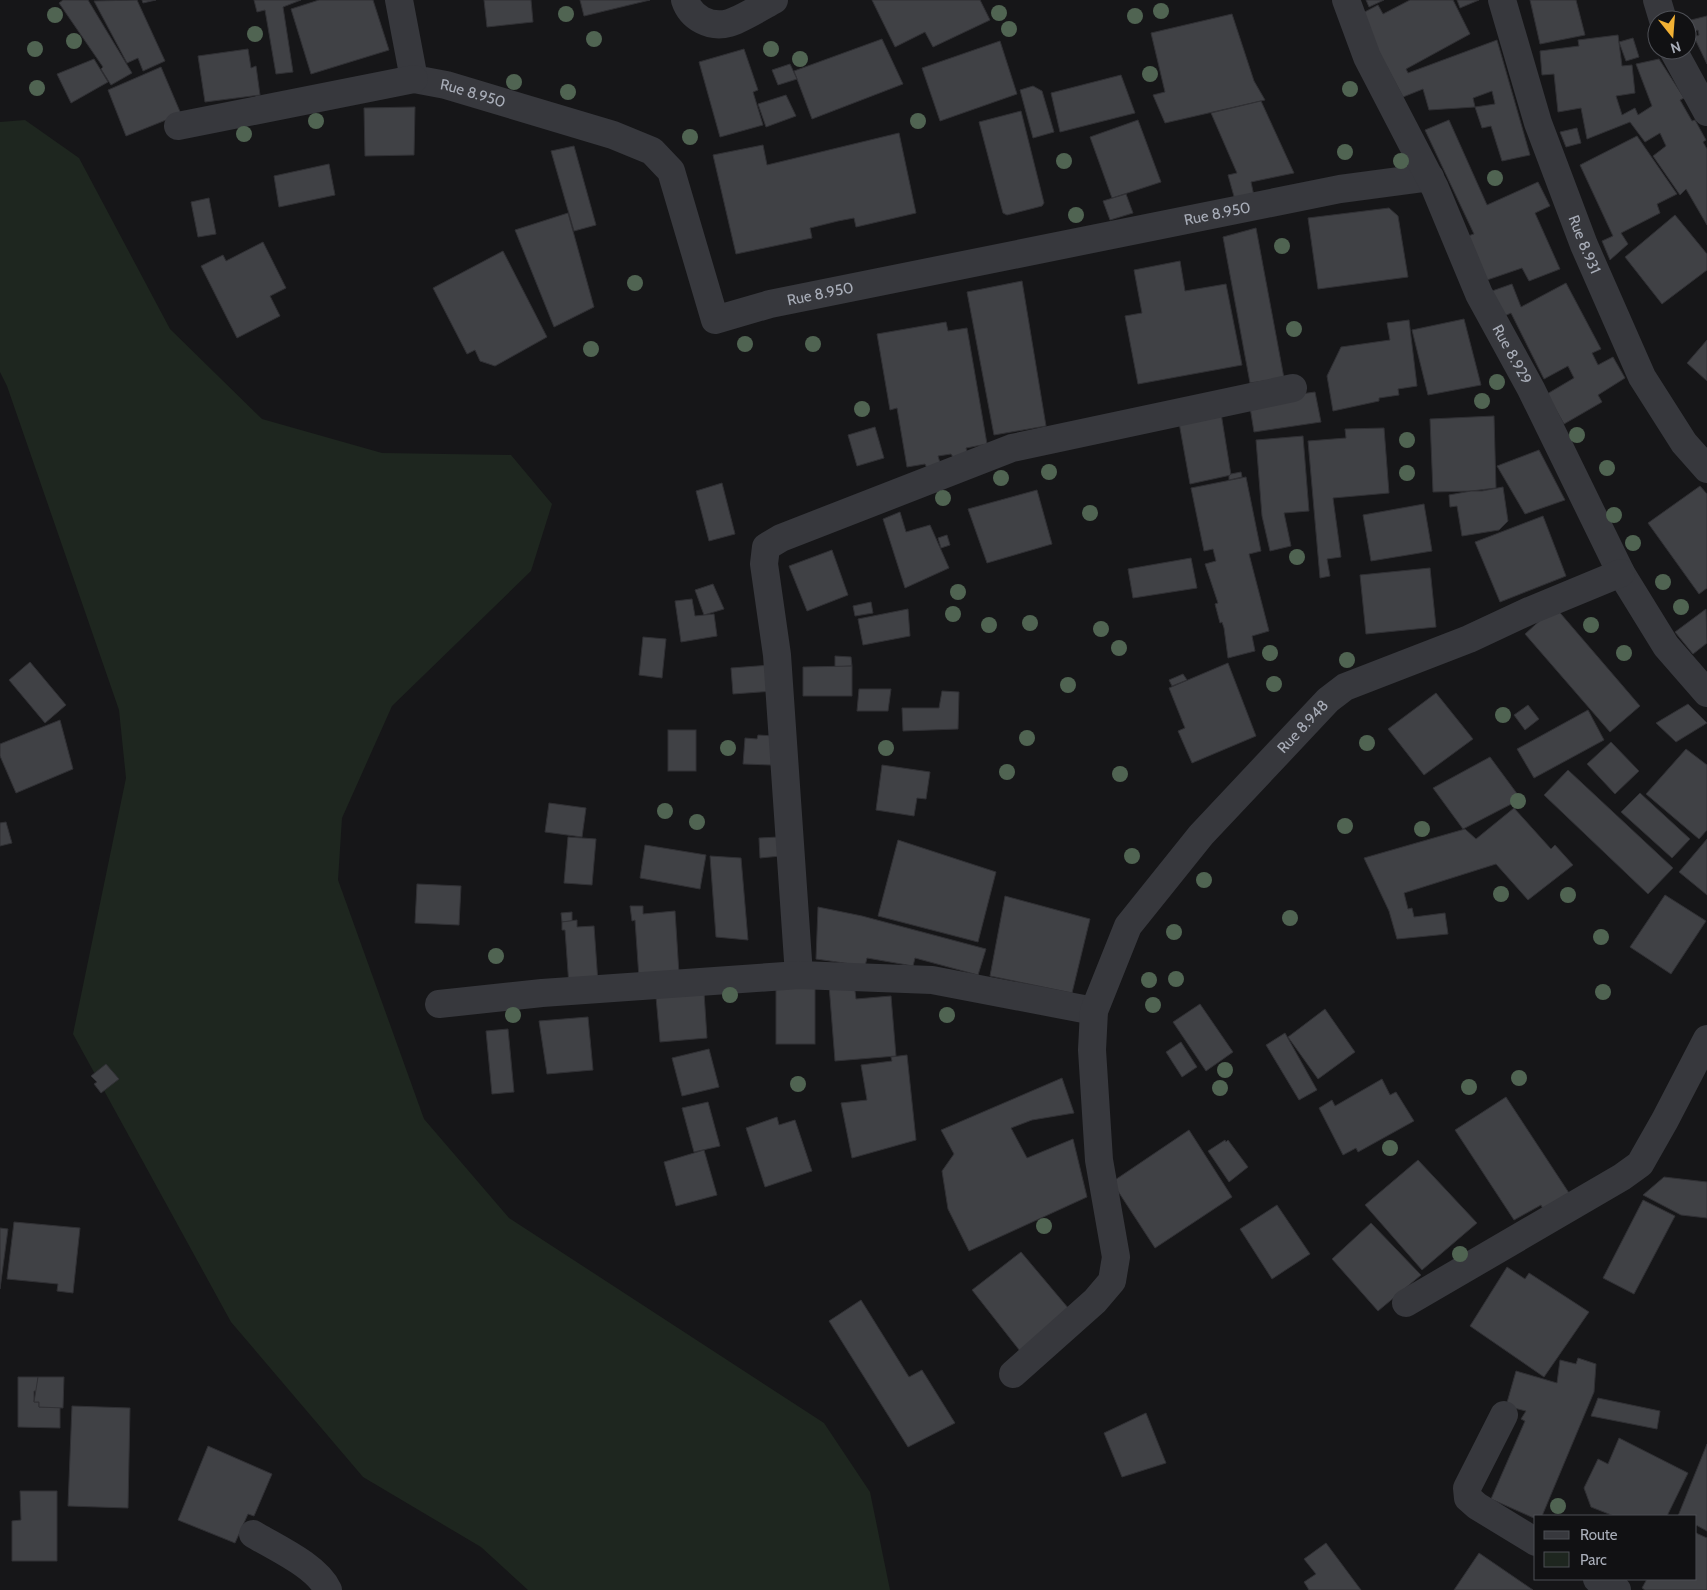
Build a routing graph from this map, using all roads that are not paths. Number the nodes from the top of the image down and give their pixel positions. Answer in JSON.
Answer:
{"nodes":[{"id":1,"x":398,"y":0,"type":"edge"},
{"id":2,"x":685,"y":0,"type":"edge"},
{"id":3,"x":774,"y":0,"type":"edge"},
{"id":4,"x":1346,"y":0,"type":"edge"},
{"id":5,"x":1502,"y":0,"type":"edge"},
{"id":6,"x":1678,"y":60,"type":"edge"},
{"id":7,"x":414,"y":79,"type":"junction"},
{"id":8,"x":1707,"y":112,"type":"edge"},
{"id":9,"x":178,"y":126,"type":"dead end"},
{"id":10,"x":1430,"y":177,"type":"junction"},
{"id":11,"x":1293,"y":388,"type":"dead end"},
{"id":12,"x":1707,"y":469,"type":"edge"},
{"id":13,"x":1622,"y":573,"type":"junction"},
{"id":14,"x":1707,"y":693,"type":"edge"},
{"id":15,"x":799,"y":975,"type":"junction"},
{"id":16,"x":439,"y":1004,"type":"dead end"},
{"id":17,"x":1094,"y":1011,"type":"junction"},
{"id":18,"x":1707,"y":1038,"type":"edge"},
{"id":19,"x":1406,"y":1303,"type":"dead end"},
{"id":20,"x":1013,"y":1374,"type":"dead end"},
{"id":21,"x":1504,"y":1415,"type":"dead end"},
{"id":22,"x":253,"y":1534,"type":"dead end"},
{"id":23,"x":1534,"y":1541,"type":"edge"},
{"id":24,"x":1600,"y":1580,"type":"edge"},
{"id":25,"x":328,"y":1590,"type":"edge"},
{"id":26,"x":1617,"y":1590,"type":"edge"}],
"edges":[{"from":1,"to":7,"type":"street"},
{"from":2,"to":3,"type":"street"},
{"from":4,"to":10,"type":"street","name":"Rue 8.929"},
{"from":5,"to":12,"type":"street","name":"Rue 8.931"},
{"from":6,"to":8,"type":"street"},
{"from":7,"to":9,"type":"street"},
{"from":7,"to":10,"type":"street","name":"Rue 8.950"},
{"from":10,"to":13,"type":"street","name":"Rue 8.929"},
{"from":11,"to":15,"type":"street"},
{"from":13,"to":14,"type":"street","name":"Rue 8.929"},
{"from":13,"to":17,"type":"street","name":"Rue 8.948"},
{"from":15,"to":16,"type":"street"},
{"from":15,"to":17,"type":"street"},
{"from":17,"to":20,"type":"street","name":"Rue 8.948"},
{"from":18,"to":19,"type":"street"},
{"from":21,"to":23,"type":"street"},
{"from":22,"to":25,"type":"street"},
{"from":24,"to":26,"type":"street"}]}
